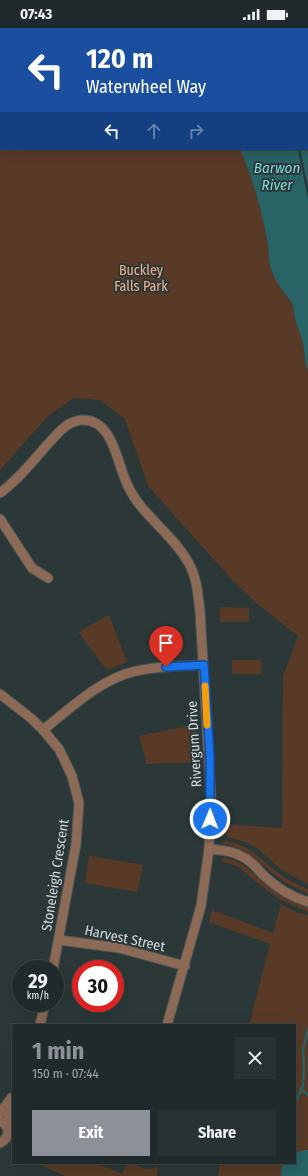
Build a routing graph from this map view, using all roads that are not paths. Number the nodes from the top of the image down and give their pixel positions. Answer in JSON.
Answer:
{"nodes":[{"id":1,"x":0,"y":493,"type":"edge"},
{"id":2,"x":0,"y":519,"type":"edge"},
{"id":3,"x":48,"y":578,"type":"dead end"},
{"id":4,"x":204,"y":665,"type":"junction"},
{"id":5,"x":0,"y":694,"type":"edge"},
{"id":6,"x":43,"y":730,"type":"junction"},
{"id":7,"x":209,"y":848,"type":"junction"},
{"id":8,"x":308,"y":902,"type":"edge"},
{"id":9,"x":59,"y":940,"type":"junction"},
{"id":10,"x":55,"y":960,"type":"edge"},
{"id":11,"x":185,"y":966,"type":"junction"},
{"id":12,"x":43,"y":1012,"type":"edge"},
{"id":13,"x":40,"y":1024,"type":"edge"},
{"id":14,"x":167,"y":1024,"type":"edge"},
{"id":15,"x":12,"y":1096,"type":"edge"},
{"id":16,"x":0,"y":1114,"type":"edge"},
{"id":17,"x":0,"y":1121,"type":"edge"},
{"id":18,"x":9,"y":1130,"type":"edge"},
{"id":19,"x":12,"y":1142,"type":"edge"},
{"id":20,"x":0,"y":1143,"type":"edge"}],
"edges":[{"from":1,"to":4,"type":"street","name":"Rivergum Drive"},
{"from":2,"to":3,"type":"street"},
{"from":4,"to":6,"type":"street"},
{"from":4,"to":7,"type":"street","name":"Rivergum Drive"},
{"from":5,"to":6,"type":"street","name":"Stoneleigh Crescent"},
{"from":6,"to":9,"type":"street","name":"Stoneleigh Crescent"},
{"from":7,"to":8,"type":"street"},
{"from":7,"to":11,"type":"street","name":"Rivergum Drive"},
{"from":9,"to":10,"type":"street","name":"Stoneleigh Crescent"},
{"from":9,"to":11,"type":"street","name":"Harvest Street"},
{"from":11,"to":14,"type":"street","name":"Rivergum Drive"},
{"from":12,"to":13,"type":"street"},
{"from":15,"to":16,"type":"street"},
{"from":15,"to":18,"type":"street"},
{"from":17,"to":18,"type":"street"},
{"from":18,"to":20,"type":"street"},
{"from":19,"to":20,"type":"street"}]}
